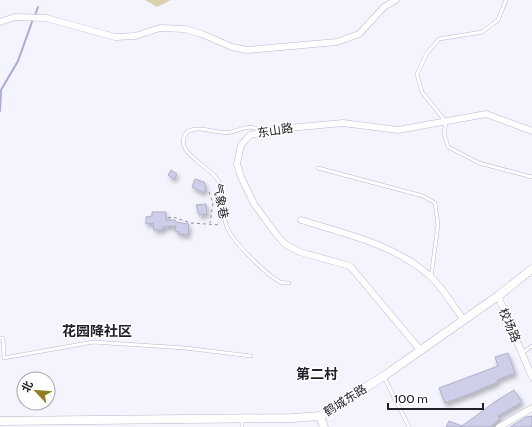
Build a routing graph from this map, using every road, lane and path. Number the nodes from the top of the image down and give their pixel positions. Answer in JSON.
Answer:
{"nodes":[{"id":1,"x":396,"y":0,"type":"edge"},
{"id":2,"x":506,"y":0,"type":"edge"},
{"id":3,"x":0,"y":22,"type":"edge"},
{"id":4,"x":446,"y":122,"type":"junction"},
{"id":5,"x":532,"y":130,"type":"edge"},
{"id":6,"x":260,"y":131,"type":"junction"},
{"id":7,"x":318,"y":168,"type":"dead end"},
{"id":8,"x":532,"y":177,"type":"edge"},
{"id":9,"x":209,"y":192,"type":"dead end"},
{"id":10,"x":168,"y":218,"type":"dead end"},
{"id":11,"x":301,"y":220,"type":"dead end"},
{"id":12,"x":210,"y":224,"type":"junction"},
{"id":13,"x":226,"y":226,"type":"junction"},
{"id":14,"x":532,"y":269,"type":"edge"},
{"id":15,"x":431,"y":277,"type":"junction"},
{"id":16,"x":289,"y":283,"type":"dead end"},
{"id":17,"x":498,"y":296,"type":"junction"},
{"id":18,"x":464,"y":320,"type":"junction"},
{"id":19,"x":0,"y":338,"type":"edge"},
{"id":20,"x":532,"y":346,"type":"edge"},
{"id":21,"x":421,"y":351,"type":"junction"},
{"id":22,"x":522,"y":353,"type":"junction"},
{"id":23,"x":251,"y":356,"type":"dead end"},
{"id":24,"x":384,"y":376,"type":"junction"},
{"id":25,"x":532,"y":377,"type":"edge"},
{"id":26,"x":532,"y":408,"type":"edge"},
{"id":27,"x":320,"y":416,"type":"junction"},
{"id":28,"x":0,"y":421,"type":"edge"},
{"id":29,"x":242,"y":423,"type":"edge"},
{"id":30,"x":122,"y":424,"type":"edge"},
{"id":31,"x":324,"y":427,"type":"edge"},
{"id":32,"x":409,"y":427,"type":"edge"},
{"id":33,"x":499,"y":427,"type":"edge"}],
"edges":[{"from":1,"to":3,"type":"street"},
{"from":2,"to":4,"type":"lane"},
{"from":4,"to":5,"type":"street","name":"东山路"},
{"from":4,"to":6,"type":"street","name":"东山路"},
{"from":4,"to":8,"type":"lane"},
{"from":6,"to":13,"type":"lane","name":"气象巷"},
{"from":6,"to":21,"type":"street","name":"东山路"},
{"from":7,"to":15,"type":"lane"},
{"from":9,"to":12,"type":"path"},
{"from":10,"to":12,"type":"path"},
{"from":11,"to":15,"type":"street"},
{"from":12,"to":13,"type":"path"},
{"from":13,"to":16,"type":"lane","name":"气象巷"},
{"from":14,"to":17,"type":"street","name":"鹤城东路"},
{"from":15,"to":18,"type":"street"},
{"from":17,"to":18,"type":"street","name":"鹤城东路"},
{"from":17,"to":22,"type":"street","name":"校场路"},
{"from":18,"to":21,"type":"street","name":"鹤城东路"},
{"from":19,"to":23,"type":"lane"},
{"from":20,"to":22,"type":"lane"},
{"from":21,"to":24,"type":"street","name":"鹤城东路"},
{"from":22,"to":25,"type":"street","name":"校场路"},
{"from":24,"to":27,"type":"street","name":"鹤城东路"},
{"from":24,"to":32,"type":"lane"},
{"from":26,"to":33,"type":"street"},
{"from":27,"to":29,"type":"street","name":"鹤城东路"},
{"from":27,"to":31,"type":"street"},
{"from":28,"to":30,"type":"street","name":"鹤城东路"},
{"from":29,"to":30,"type":"street","name":"鹤城东路"}]}
